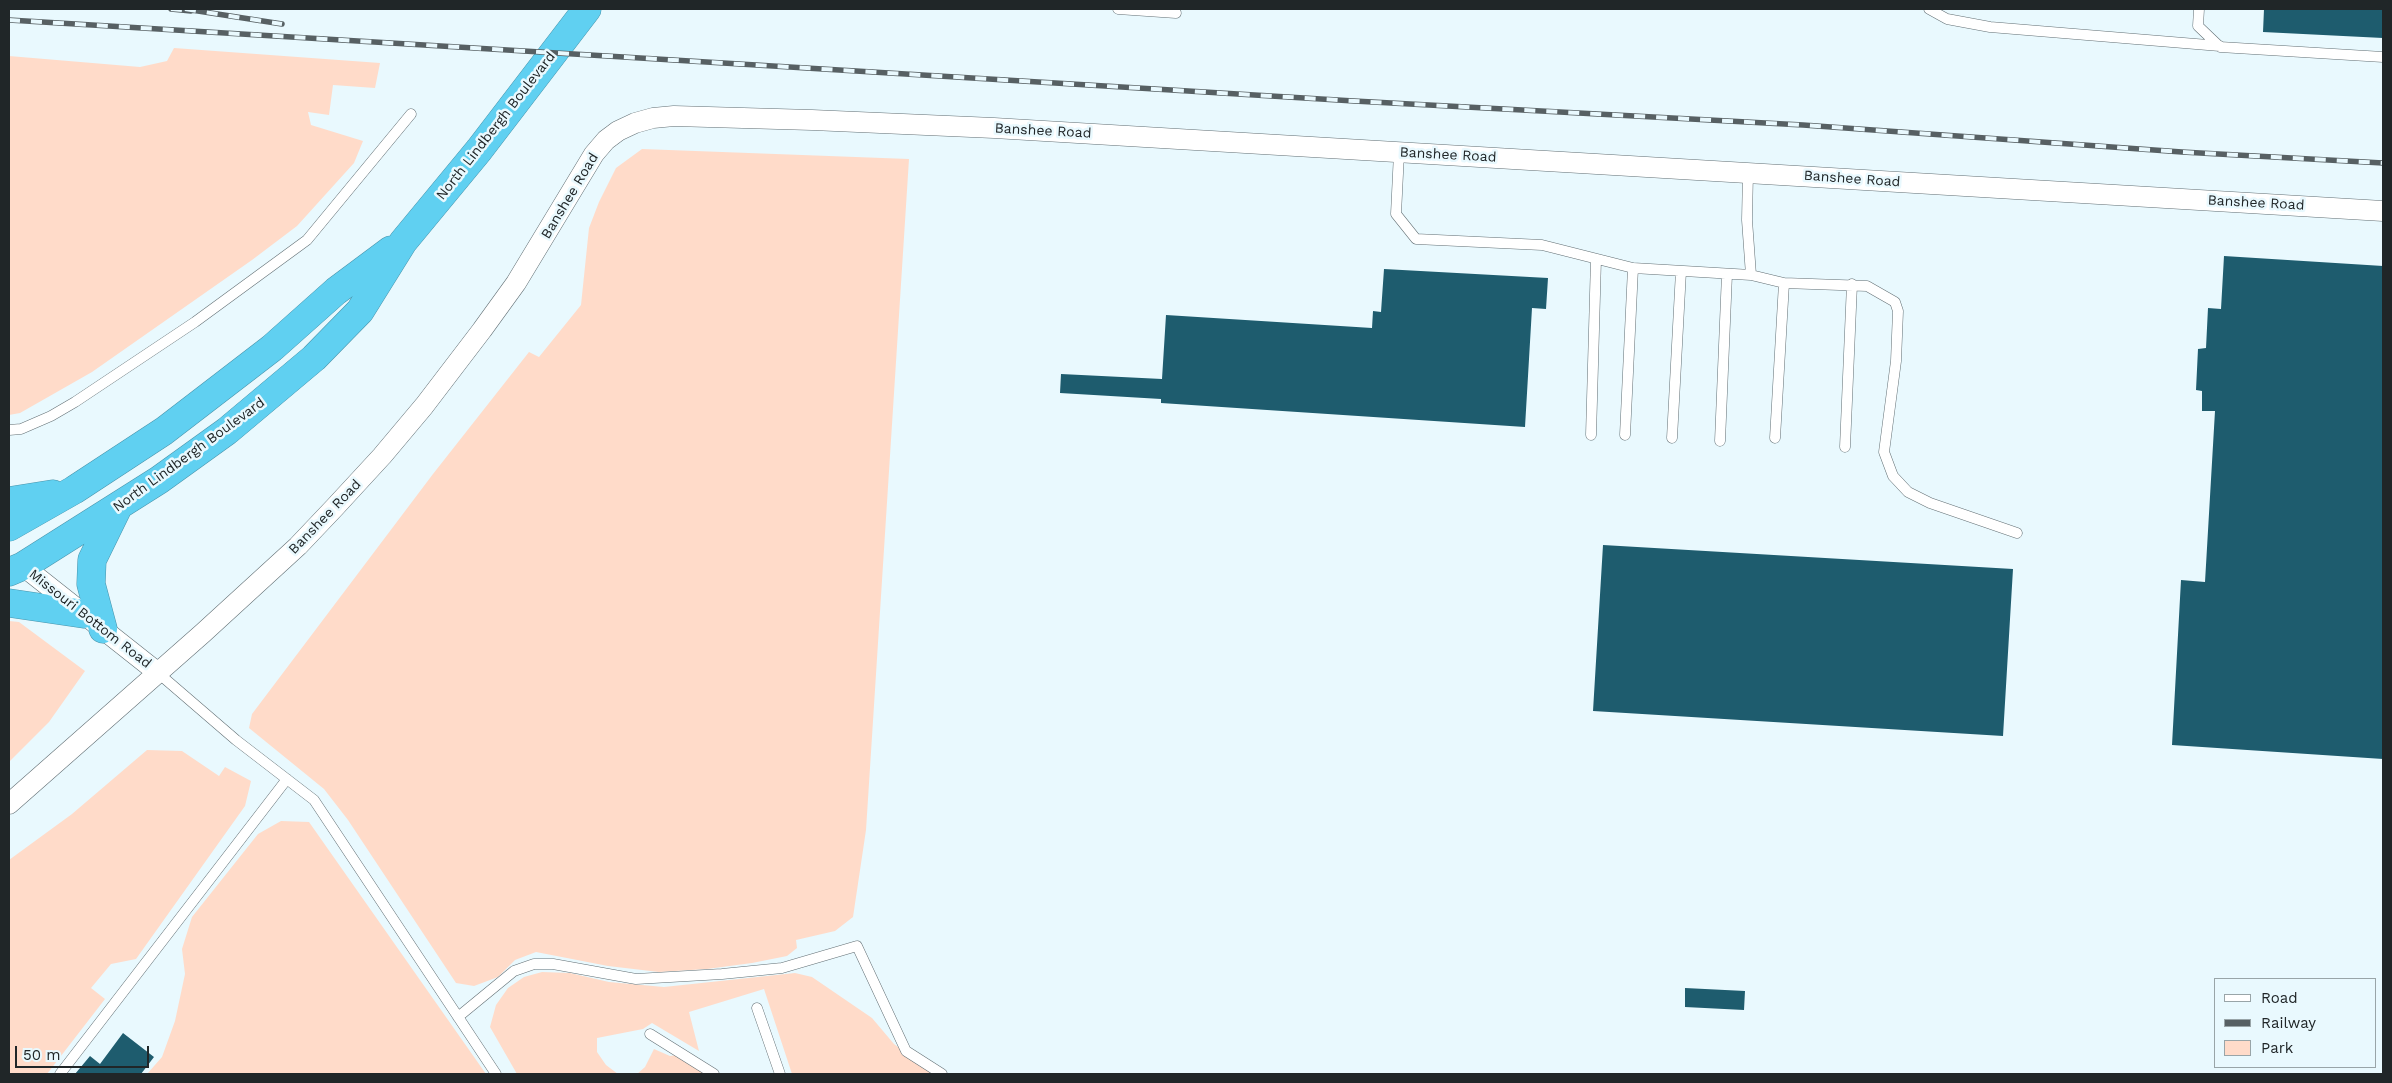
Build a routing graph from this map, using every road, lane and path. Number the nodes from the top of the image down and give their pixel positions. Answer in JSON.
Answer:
{"nodes":[{"id":1,"x":587,"y":9,"type":"edge"},
{"id":2,"x":1118,"y":9,"type":"edge"},
{"id":3,"x":1928,"y":9,"type":"edge"},
{"id":4,"x":2199,"y":9,"type":"edge"},
{"id":5,"x":1176,"y":14,"type":"dead end"},
{"id":6,"x":2220,"y":46,"type":"junction"},
{"id":7,"x":2383,"y":57,"type":"edge"},
{"id":8,"x":411,"y":114,"type":"dead end"},
{"id":9,"x":1399,"y":153,"type":"junction"},
{"id":10,"x":1748,"y":172,"type":"junction"},
{"id":11,"x":2383,"y":211,"type":"edge"},
{"id":12,"x":403,"y":242,"type":"junction"},
{"id":13,"x":1596,"y":258,"type":"junction"},
{"id":14,"x":1633,"y":268,"type":"junction"},
{"id":15,"x":1681,"y":271,"type":"junction"},
{"id":16,"x":1727,"y":274,"type":"junction"},
{"id":17,"x":1751,"y":276,"type":"junction"},
{"id":18,"x":1784,"y":283,"type":"junction"},
{"id":19,"x":1852,"y":284,"type":"junction"},
{"id":20,"x":9,"y":430,"type":"edge"},
{"id":21,"x":1591,"y":435,"type":"dead end"},
{"id":22,"x":1625,"y":435,"type":"dead end"},
{"id":23,"x":1672,"y":438,"type":"dead end"},
{"id":24,"x":1775,"y":438,"type":"dead end"},
{"id":25,"x":1720,"y":441,"type":"dead end"},
{"id":26,"x":1845,"y":446,"type":"dead end"},
{"id":27,"x":74,"y":490,"type":"junction"},
{"id":28,"x":9,"y":501,"type":"edge"},
{"id":29,"x":118,"y":507,"type":"junction"},
{"id":30,"x":9,"y":527,"type":"edge"},
{"id":31,"x":2017,"y":533,"type":"dead end"},
{"id":32,"x":16,"y":569,"type":"edge"},
{"id":33,"x":9,"y":603,"type":"edge"},
{"id":34,"x":94,"y":622,"type":"junction"},
{"id":35,"x":157,"y":672,"type":"junction"},
{"id":36,"x":287,"y":779,"type":"junction"},
{"id":37,"x":9,"y":804,"type":"edge"},
{"id":38,"x":757,"y":1008,"type":"dead end"},
{"id":39,"x":458,"y":1017,"type":"junction"},
{"id":40,"x":650,"y":1034,"type":"dead end"},
{"id":41,"x":60,"y":1074,"type":"edge"},
{"id":42,"x":496,"y":1074,"type":"edge"},
{"id":43,"x":714,"y":1074,"type":"edge"},
{"id":44,"x":780,"y":1074,"type":"edge"},
{"id":45,"x":942,"y":1074,"type":"edge"}],
"edges":[{"from":1,"to":12,"type":"highway","name":"North Lindbergh Boulevard"},
{"from":2,"to":5,"type":"lane"},
{"from":3,"to":6,"type":"lane"},
{"from":4,"to":6,"type":"lane"},
{"from":6,"to":7,"type":"lane"},
{"from":8,"to":20,"type":"lane"},
{"from":9,"to":10,"type":"street","name":"Banshee Road"},
{"from":9,"to":13,"type":"lane"},
{"from":9,"to":35,"type":"street","name":"Banshee Road"},
{"from":10,"to":11,"type":"street","name":"Banshee Road"},
{"from":10,"to":17,"type":"lane"},
{"from":12,"to":27,"type":"highway","name":"North Lindbergh Boulevard"},
{"from":12,"to":29,"type":"highway","name":"North Lindbergh Boulevard"},
{"from":13,"to":14,"type":"lane"},
{"from":13,"to":21,"type":"lane"},
{"from":14,"to":15,"type":"lane"},
{"from":14,"to":22,"type":"lane"},
{"from":15,"to":16,"type":"lane"},
{"from":15,"to":23,"type":"lane"},
{"from":16,"to":17,"type":"lane"},
{"from":16,"to":25,"type":"lane"},
{"from":17,"to":18,"type":"lane"},
{"from":18,"to":19,"type":"lane"},
{"from":18,"to":24,"type":"lane"},
{"from":19,"to":26,"type":"lane"},
{"from":19,"to":31,"type":"lane"},
{"from":27,"to":28,"type":"highway"},
{"from":27,"to":30,"type":"highway","name":"North Lindbergh Boulevard"},
{"from":29,"to":32,"type":"highway","name":"North Lindbergh Boulevard"},
{"from":29,"to":34,"type":"highway"},
{"from":32,"to":34,"type":"street","name":"Missouri Bottom Road"},
{"from":33,"to":34,"type":"highway"},
{"from":34,"to":35,"type":"street","name":"Missouri Bottom Road"},
{"from":35,"to":36,"type":"lane"},
{"from":35,"to":37,"type":"street","name":"Banshee Road"},
{"from":36,"to":39,"type":"lane"},
{"from":36,"to":41,"type":"lane"},
{"from":38,"to":44,"type":"lane"},
{"from":39,"to":42,"type":"lane"},
{"from":39,"to":45,"type":"lane"},
{"from":40,"to":43,"type":"lane"}]}
